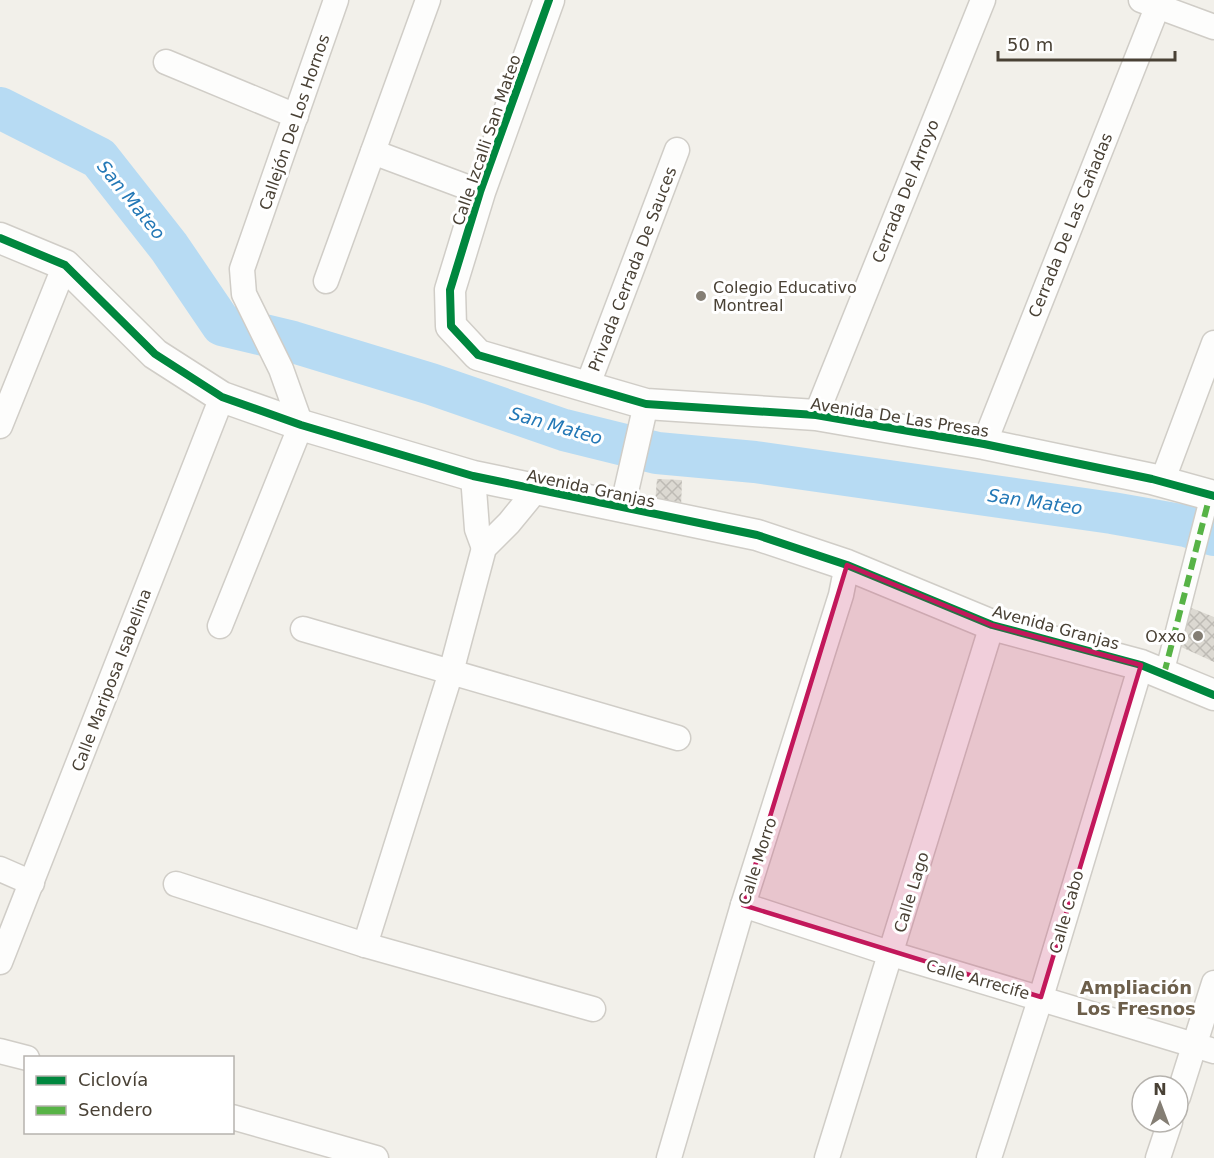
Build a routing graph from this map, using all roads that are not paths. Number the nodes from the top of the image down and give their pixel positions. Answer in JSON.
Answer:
{"nodes":[{"id":1,"x":336,"y":0,"type":"edge"},
{"id":2,"x":428,"y":0,"type":"edge"},
{"id":3,"x":549,"y":0,"type":"edge"},
{"id":4,"x":983,"y":0,"type":"edge"},
{"id":5,"x":1153,"y":2,"type":"edge"},
{"id":6,"x":1214,"y":27,"type":"edge"},
{"id":7,"x":166,"y":62,"type":"dead end"},
{"id":8,"x":296,"y":116,"type":"junction"},
{"id":9,"x":677,"y":150,"type":"dead end"},
{"id":10,"x":373,"y":152,"type":"junction"},
{"id":11,"x":480,"y":192,"type":"junction"},
{"id":12,"x":0,"y":238,"type":"edge"},
{"id":13,"x":65,"y":265,"type":"junction"},
{"id":14,"x":327,"y":281,"type":"dead end"},
{"id":15,"x":451,"y":326,"type":"joint"},
{"id":16,"x":1214,"y":343,"type":"edge"},
{"id":17,"x":587,"y":387,"type":"junction"},
{"id":18,"x":222,"y":397,"type":"junction"},
{"id":19,"x":644,"y":414,"type":"junction"},
{"id":20,"x":816,"y":415,"type":"junction"},
{"id":21,"x":301,"y":424,"type":"junction"},
{"id":22,"x":0,"y":426,"type":"edge"},
{"id":23,"x":984,"y":444,"type":"junction"},
{"id":24,"x":473,"y":476,"type":"junction"},
{"id":25,"x":1162,"y":482,"type":"junction"},
{"id":26,"x":536,"y":490,"type":"junction"},
{"id":27,"x":625,"y":498,"type":"junction"},
{"id":28,"x":1210,"y":500,"type":"edge"},
{"id":29,"x":484,"y":548,"type":"junction"},
{"id":30,"x":847,"y":565,"type":"junction"},
{"id":31,"x":992,"y":625,"type":"junction"},
{"id":32,"x":220,"y":626,"type":"dead end"},
{"id":33,"x":303,"y":629,"type":"dead end"},
{"id":34,"x":1152,"y":670,"type":"junction"},
{"id":35,"x":451,"y":672,"type":"junction"},
{"id":36,"x":1214,"y":695,"type":"edge"},
{"id":37,"x":678,"y":738,"type":"dead end"},
{"id":38,"x":0,"y":869,"type":"edge"},
{"id":39,"x":32,"y":883,"type":"junction"},
{"id":40,"x":176,"y":884,"type":"dead end"},
{"id":41,"x":743,"y":905,"type":"junction"},
{"id":42,"x":365,"y":945,"type":"junction"},
{"id":43,"x":892,"y":954,"type":"junction"},
{"id":44,"x":0,"y":962,"type":"edge"},
{"id":45,"x":1214,"y":983,"type":"edge"},
{"id":46,"x":1041,"y":997,"type":"junction"},
{"id":47,"x":593,"y":1009,"type":"dead end"},
{"id":48,"x":1205,"y":1048,"type":"edge"},
{"id":49,"x":0,"y":1052,"type":"edge"},
{"id":50,"x":24,"y":1057,"type":"edge"},
{"id":51,"x":1190,"y":1075,"type":"edge"},
{"id":52,"x":234,"y":1118,"type":"edge"},
{"id":53,"x":1166,"y":1134,"type":"edge"},
{"id":54,"x":376,"y":1158,"type":"edge"},
{"id":55,"x":669,"y":1158,"type":"edge"},
{"id":56,"x":827,"y":1158,"type":"edge"},
{"id":57,"x":989,"y":1158,"type":"edge"},
{"id":58,"x":1158,"y":1158,"type":"edge"}],
"edges":[{"from":1,"to":8,"type":"street","name":"Callejón De Los Hornos"},
{"from":2,"to":10,"type":"street"},
{"from":3,"to":11,"type":"street","name":"Calle Izcalli San Mateo"},
{"from":4,"to":20,"type":"street","name":"Cerrada Del Arroyo"},
{"from":5,"to":6,"type":"street"},
{"from":5,"to":23,"type":"street","name":"Cerrada De Las Cañadas"},
{"from":7,"to":8,"type":"street"},
{"from":8,"to":21,"type":"street","name":"Callejón De Los Hornos"},
{"from":9,"to":17,"type":"street","name":"Privada Cerrada De Sauces"},
{"from":10,"to":11,"type":"street"},
{"from":10,"to":14,"type":"street"},
{"from":11,"to":15,"type":"street","name":"Calle Izcalli San Mateo"},
{"from":12,"to":13,"type":"street","name":"Avenida Granjas"},
{"from":13,"to":18,"type":"street","name":"Avenida Granjas"},
{"from":13,"to":22,"type":"street"},
{"from":15,"to":17,"type":"street","name":"Avenida De Las Presas"},
{"from":16,"to":25,"type":"street"},
{"from":17,"to":19,"type":"street","name":"Avenida De Las Presas"},
{"from":18,"to":21,"type":"street","name":"Avenida Granjas"},
{"from":18,"to":39,"type":"street","name":"Calle Mariposa Isabelina"},
{"from":19,"to":20,"type":"street","name":"Avenida De Las Presas"},
{"from":19,"to":27,"type":"street"},
{"from":20,"to":23,"type":"street","name":"Avenida De Las Presas"},
{"from":21,"to":24,"type":"street","name":"Avenida Granjas"},
{"from":21,"to":32,"type":"street"},
{"from":23,"to":25,"type":"street","name":"Avenida De Las Presas"},
{"from":24,"to":26,"type":"street","name":"Avenida Granjas"},
{"from":24,"to":29,"type":"street"},
{"from":25,"to":28,"type":"street","name":"Avenida De Las Presas"},
{"from":26,"to":27,"type":"street","name":"Avenida Granjas"},
{"from":26,"to":29,"type":"street"},
{"from":27,"to":30,"type":"street","name":"Avenida Granjas"},
{"from":28,"to":34,"type":"street"},
{"from":29,"to":35,"type":"street"},
{"from":30,"to":31,"type":"street","name":"Avenida Granjas"},
{"from":30,"to":41,"type":"street","name":"Calle Morro"},
{"from":31,"to":34,"type":"street","name":"Avenida Granjas"},
{"from":31,"to":43,"type":"street","name":"Calle Lago"},
{"from":33,"to":35,"type":"street"},
{"from":34,"to":36,"type":"street","name":"Avenida Granjas"},
{"from":34,"to":46,"type":"street","name":"Calle Cabo"},
{"from":35,"to":37,"type":"street"},
{"from":35,"to":42,"type":"street"},
{"from":38,"to":39,"type":"street"},
{"from":39,"to":44,"type":"street","name":"Calle Mariposa Isabelina"},
{"from":40,"to":42,"type":"street"},
{"from":41,"to":43,"type":"street","name":"Calle Arrecife"},
{"from":41,"to":55,"type":"street","name":"Calle Morro"},
{"from":42,"to":47,"type":"street"},
{"from":43,"to":46,"type":"street","name":"Calle Arrecife"},
{"from":43,"to":56,"type":"street","name":"Calle Lago"},
{"from":45,"to":48,"type":"street"},
{"from":46,"to":48,"type":"street","name":"Calle Arrecife"},
{"from":46,"to":57,"type":"street","name":"Calle Cabo"},
{"from":48,"to":51,"type":"street"},
{"from":49,"to":50,"type":"street"},
{"from":52,"to":54,"type":"street"},
{"from":53,"to":58,"type":"street"}]}
